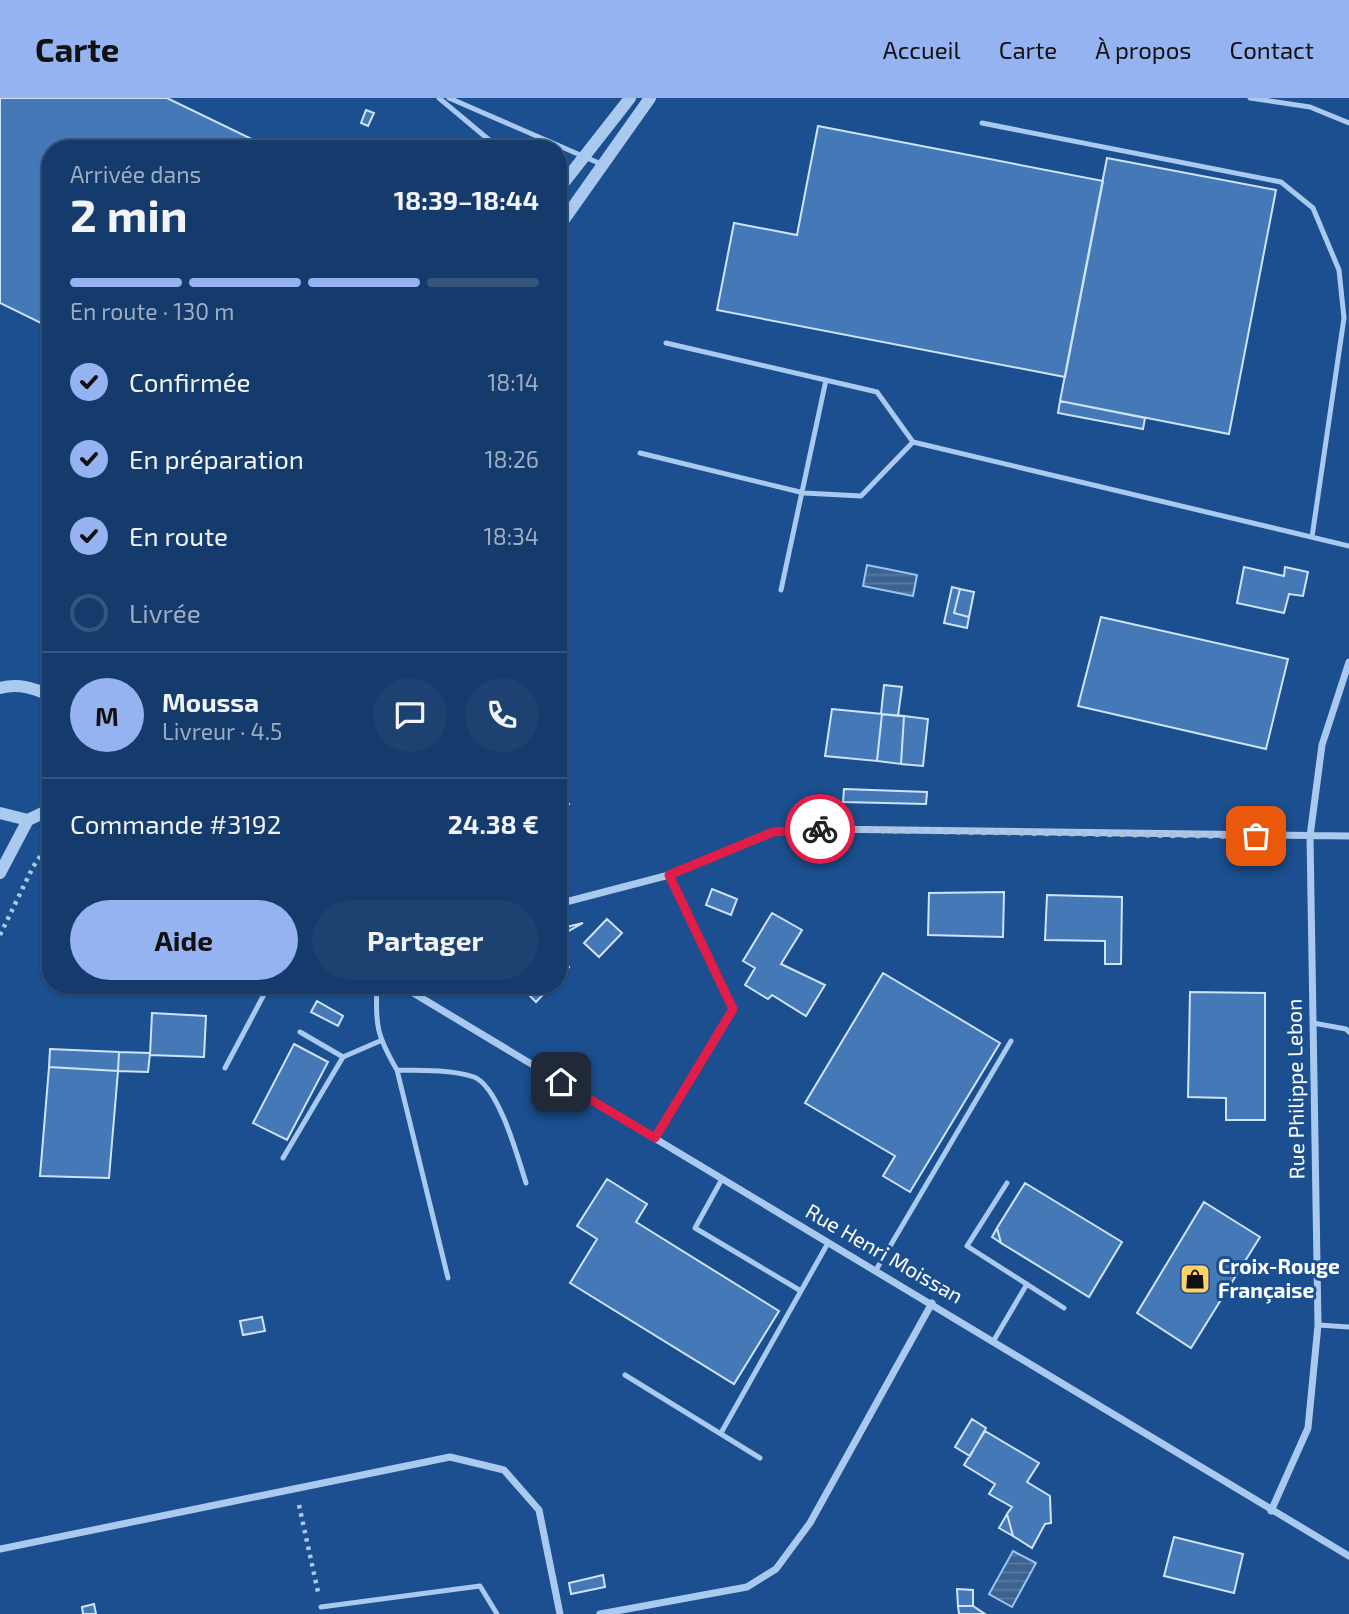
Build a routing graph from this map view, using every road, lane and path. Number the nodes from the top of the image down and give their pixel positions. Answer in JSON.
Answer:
{"nodes":[{"id":1,"x":439,"y":98,"type":"edge"},
{"id":2,"x":449,"y":98,"type":"edge"},
{"id":3,"x":630,"y":98,"type":"edge"},
{"id":4,"x":650,"y":98,"type":"edge"},
{"id":5,"x":1250,"y":98,"type":"edge"},
{"id":6,"x":1311,"y":98,"type":"edge"},
{"id":7,"x":1310,"y":107,"type":"junction"},
{"id":8,"x":982,"y":123,"type":"dead end"},
{"id":9,"x":1349,"y":123,"type":"edge"},
{"id":10,"x":489,"y":140,"type":"edge"},
{"id":11,"x":546,"y":140,"type":"edge"},
{"id":12,"x":567,"y":149,"type":"edge"},
{"id":13,"x":585,"y":157,"type":"junction"},
{"id":14,"x":604,"y":165,"type":"junction"},
{"id":15,"x":567,"y":179,"type":"edge"},
{"id":16,"x":567,"y":205,"type":"edge"},
{"id":17,"x":572,"y":209,"type":"junction"},
{"id":18,"x":567,"y":216,"type":"edge"},
{"id":19,"x":666,"y":343,"type":"dead end"},
{"id":20,"x":827,"y":380,"type":"junction"},
{"id":21,"x":913,"y":442,"type":"junction"},
{"id":22,"x":640,"y":453,"type":"dead end"},
{"id":23,"x":804,"y":492,"type":"junction"},
{"id":24,"x":1312,"y":537,"type":"junction"},
{"id":25,"x":1349,"y":546,"type":"edge"},
{"id":26,"x":781,"y":590,"type":"dead end"},
{"id":27,"x":1349,"y":662,"type":"edge"},
{"id":28,"x":0,"y":688,"type":"edge"},
{"id":29,"x":42,"y":692,"type":"edge"},
{"id":30,"x":0,"y":813,"type":"edge"},
{"id":31,"x":42,"y":813,"type":"edge"},
{"id":32,"x":28,"y":820,"type":"junction"},
{"id":33,"x":1310,"y":836,"type":"junction"},
{"id":34,"x":1349,"y":836,"type":"edge"},
{"id":35,"x":42,"y":854,"type":"edge"},
{"id":36,"x":0,"y":873,"type":"edge"},
{"id":37,"x":669,"y":875,"type":"junction"},
{"id":38,"x":567,"y":902,"type":"edge"},
{"id":39,"x":0,"y":936,"type":"edge"},
{"id":40,"x":264,"y":994,"type":"edge"},
{"id":41,"x":377,"y":994,"type":"edge"},
{"id":42,"x":415,"y":994,"type":"edge"},
{"id":43,"x":1313,"y":1023,"type":"junction"},
{"id":44,"x":300,"y":1032,"type":"dead end"},
{"id":45,"x":1349,"y":1032,"type":"edge"},
{"id":46,"x":380,"y":1041,"type":"junction"},
{"id":47,"x":1011,"y":1041,"type":"dead end"},
{"id":48,"x":343,"y":1058,"type":"junction"},
{"id":49,"x":225,"y":1068,"type":"dead end"},
{"id":50,"x":397,"y":1070,"type":"junction"},
{"id":51,"x":655,"y":1138,"type":"junction"},
{"id":52,"x":283,"y":1158,"type":"dead end"},
{"id":53,"x":722,"y":1179,"type":"junction"},
{"id":54,"x":1007,"y":1183,"type":"dead end"},
{"id":55,"x":526,"y":1184,"type":"dead end"},
{"id":56,"x":828,"y":1243,"type":"junction"},
{"id":57,"x":876,"y":1270,"type":"junction"},
{"id":58,"x":448,"y":1278,"type":"dead end"},
{"id":59,"x":1027,"y":1284,"type":"junction"},
{"id":60,"x":801,"y":1291,"type":"junction"},
{"id":61,"x":932,"y":1303,"type":"junction"},
{"id":62,"x":1064,"y":1308,"type":"dead end"},
{"id":63,"x":1318,"y":1325,"type":"junction"},
{"id":64,"x":1349,"y":1327,"type":"edge"},
{"id":65,"x":994,"y":1340,"type":"junction"},
{"id":66,"x":625,"y":1375,"type":"dead end"},
{"id":67,"x":721,"y":1433,"type":"junction"},
{"id":68,"x":760,"y":1458,"type":"dead end"},
{"id":69,"x":296,"y":1488,"type":"junction"},
{"id":70,"x":1271,"y":1511,"type":"junction"},
{"id":71,"x":0,"y":1549,"type":"edge"},
{"id":72,"x":1349,"y":1556,"type":"edge"},
{"id":73,"x":321,"y":1607,"type":"joint"},
{"id":74,"x":497,"y":1614,"type":"edge"},
{"id":75,"x":560,"y":1614,"type":"edge"},
{"id":76,"x":600,"y":1614,"type":"edge"}],
"edges":[{"from":1,"to":10,"type":"lane"},
{"from":2,"to":11,"type":"lane"},
{"from":3,"to":13,"type":"street"},
{"from":4,"to":14,"type":"street"},
{"from":5,"to":7,"type":"lane"},
{"from":6,"to":7,"type":"lane"},
{"from":7,"to":9,"type":"lane"},
{"from":8,"to":24,"type":"lane"},
{"from":12,"to":13,"type":"lane"},
{"from":13,"to":14,"type":"lane"},
{"from":13,"to":15,"type":"street"},
{"from":14,"to":17,"type":"street"},
{"from":16,"to":17,"type":"lane"},
{"from":17,"to":18,"type":"street"},
{"from":19,"to":20,"type":"lane"},
{"from":20,"to":21,"type":"lane"},
{"from":20,"to":23,"type":"lane"},
{"from":21,"to":23,"type":"lane"},
{"from":21,"to":24,"type":"lane"},
{"from":22,"to":23,"type":"lane"},
{"from":23,"to":26,"type":"lane"},
{"from":24,"to":25,"type":"lane"},
{"from":27,"to":33,"type":"street","name":"Rue Philippe Lebon"},
{"from":28,"to":29,"type":"street"},
{"from":30,"to":32,"type":"street"},
{"from":31,"to":32,"type":"street"},
{"from":32,"to":36,"type":"street"},
{"from":33,"to":34,"type":"street"},
{"from":33,"to":37,"type":"street"},
{"from":33,"to":43,"type":"street","name":"Rue Philippe Lebon"},
{"from":35,"to":39,"type":"path"},
{"from":37,"to":38,"type":"street"},
{"from":37,"to":51,"type":"lane"},
{"from":40,"to":49,"type":"lane"},
{"from":41,"to":46,"type":"lane"},
{"from":42,"to":51,"type":"street","name":"Rue Henri Moissan"},
{"from":43,"to":45,"type":"lane"},
{"from":43,"to":63,"type":"street","name":"Rue Philippe Lebon"},
{"from":44,"to":48,"type":"lane"},
{"from":46,"to":48,"type":"lane"},
{"from":46,"to":50,"type":"lane"},
{"from":47,"to":57,"type":"lane"},
{"from":48,"to":52,"type":"lane"},
{"from":50,"to":55,"type":"lane"},
{"from":50,"to":58,"type":"lane"},
{"from":51,"to":53,"type":"street","name":"Rue Henri Moissan"},
{"from":53,"to":56,"type":"street","name":"Rue Henri Moissan"},
{"from":53,"to":60,"type":"lane"},
{"from":54,"to":59,"type":"lane"},
{"from":56,"to":57,"type":"street","name":"Rue Henri Moissan"},
{"from":56,"to":60,"type":"lane"},
{"from":57,"to":61,"type":"street","name":"Rue Henri Moissan"},
{"from":59,"to":62,"type":"lane"},
{"from":59,"to":65,"type":"lane"},
{"from":60,"to":67,"type":"lane"},
{"from":61,"to":65,"type":"street","name":"Rue Henri Moissan"},
{"from":61,"to":76,"type":"street"},
{"from":63,"to":64,"type":"lane"},
{"from":63,"to":70,"type":"street","name":"Rue Philippe Lebon"},
{"from":65,"to":70,"type":"street","name":"Rue Henri Moissan"},
{"from":66,"to":67,"type":"lane"},
{"from":67,"to":68,"type":"lane"},
{"from":69,"to":71,"type":"street"},
{"from":69,"to":73,"type":"path"},
{"from":69,"to":75,"type":"street"},
{"from":70,"to":72,"type":"street","name":"Rue Henri Moissan"},
{"from":73,"to":74,"type":"lane"}]}
